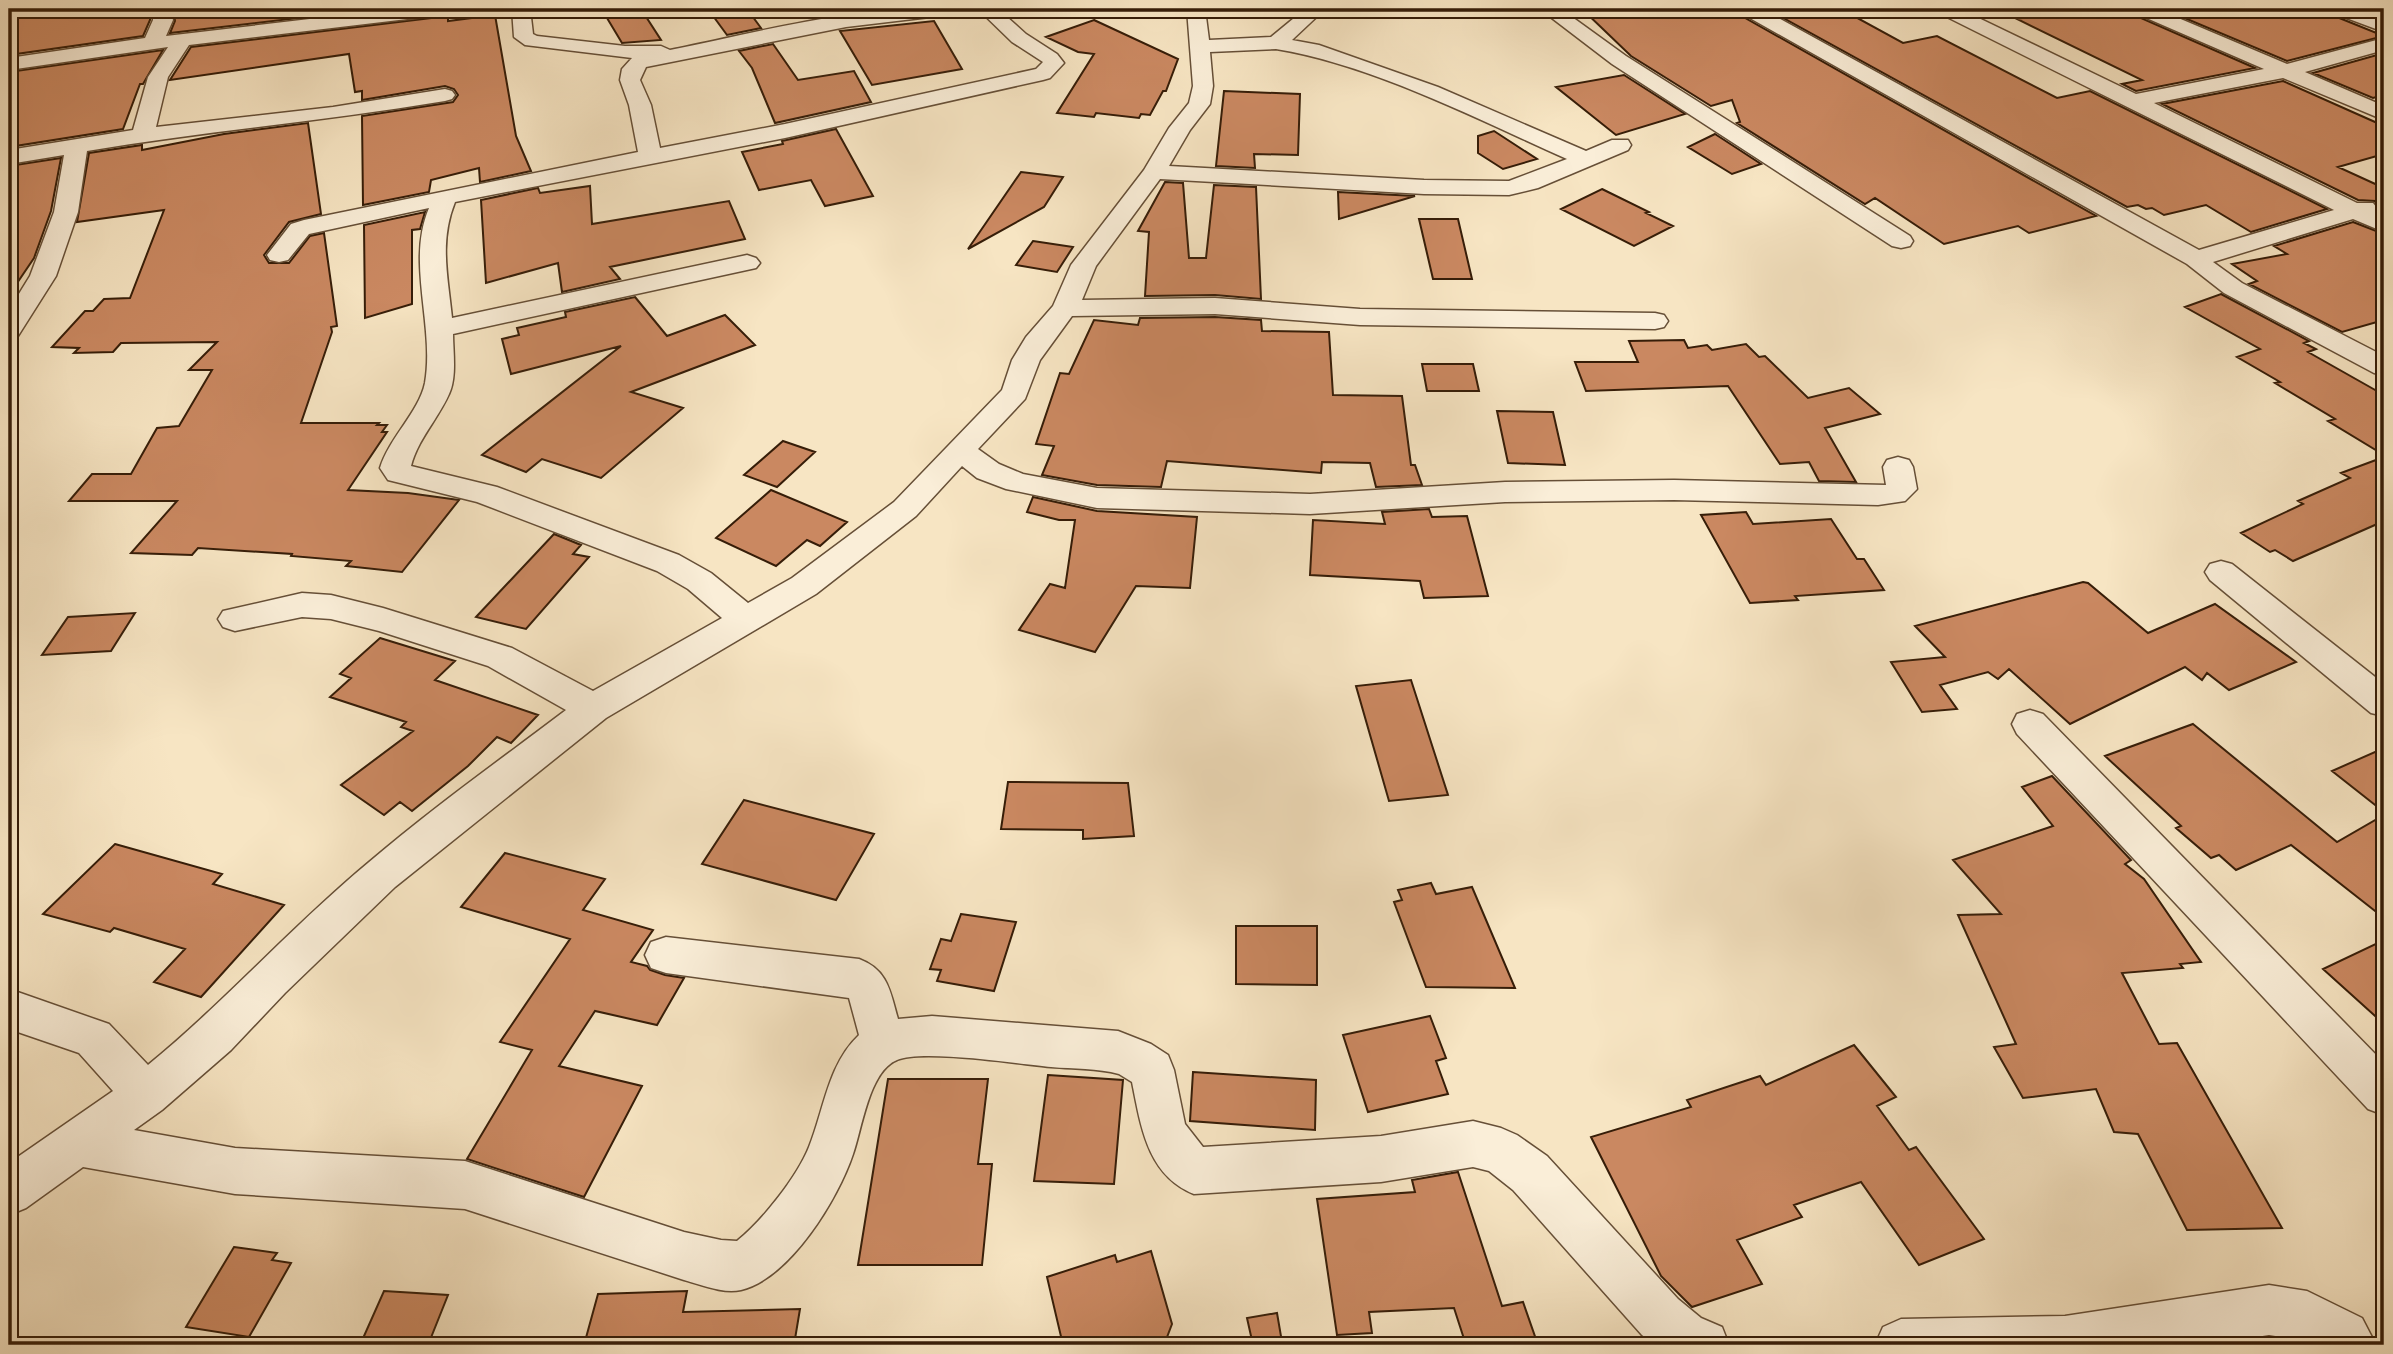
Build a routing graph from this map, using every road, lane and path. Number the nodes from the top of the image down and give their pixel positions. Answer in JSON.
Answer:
{"nodes":[{"id":1,"x":161,"y":9,"type":"edge"},
{"id":2,"x":441,"y":9,"type":"edge"},
{"id":3,"x":521,"y":9,"type":"edge"},
{"id":4,"x":947,"y":9,"type":"edge"},
{"id":5,"x":987,"y":9,"type":"edge"},
{"id":6,"x":1196,"y":9,"type":"edge"},
{"id":7,"x":1315,"y":9,"type":"edge"},
{"id":8,"x":1549,"y":9,"type":"edge"},
{"id":9,"x":1748,"y":9,"type":"edge"},
{"id":10,"x":1946,"y":9,"type":"edge"},
{"id":11,"x":2142,"y":9,"type":"edge"},
{"id":12,"x":2340,"y":9,"type":"edge"},
{"id":13,"x":391,"y":13,"type":"edge"},
{"id":14,"x":2384,"y":26,"type":"edge"},
{"id":15,"x":183,"y":39,"type":"junction"},
{"id":16,"x":153,"y":43,"type":"junction"},
{"id":17,"x":1276,"y":43,"type":"junction"},
{"id":18,"x":2384,"y":44,"type":"edge"},
{"id":19,"x":1199,"y":46,"type":"junction"},
{"id":20,"x":682,"y":52,"type":"junction"},
{"id":21,"x":9,"y":64,"type":"edge"},
{"id":22,"x":2286,"y":72,"type":"junction"},
{"id":23,"x":445,"y":95,"type":"dead end"},
{"id":24,"x":2135,"y":101,"type":"junction"},
{"id":25,"x":2384,"y":114,"type":"edge"},
{"id":26,"x":142,"y":135,"type":"junction"},
{"id":27,"x":1620,"y":145,"type":"dead end"},
{"id":28,"x":76,"y":147,"type":"junction"},
{"id":29,"x":650,"y":156,"type":"junction"},
{"id":30,"x":9,"y":157,"type":"edge"},
{"id":31,"x":1587,"y":160,"type":"junction"},
{"id":32,"x":1154,"y":173,"type":"junction"},
{"id":33,"x":444,"y":199,"type":"junction"},
{"id":34,"x":2384,"y":200,"type":"edge"},
{"id":35,"x":2355,"y":211,"type":"junction"},
{"id":36,"x":2384,"y":225,"type":"edge"},
{"id":37,"x":1901,"y":242,"type":"dead end"},
{"id":38,"x":279,"y":255,"type":"dead end"},
{"id":39,"x":2196,"y":259,"type":"junction"},
{"id":40,"x":747,"y":263,"type":"dead end"},
{"id":41,"x":1065,"y":308,"type":"junction"},
{"id":42,"x":1655,"y":321,"type":"dead end"},
{"id":43,"x":440,"y":329,"type":"junction"},
{"id":44,"x":9,"y":330,"type":"edge"},
{"id":45,"x":2384,"y":367,"type":"edge"},
{"id":46,"x":959,"y":449,"type":"junction"},
{"id":47,"x":1898,"y":467,"type":"dead end"},
{"id":48,"x":2221,"y":572,"type":"dead end"},
{"id":49,"x":235,"y":619,"type":"dead end"},
{"id":50,"x":745,"y":620,"type":"junction"},
{"id":51,"x":2384,"y":703,"type":"edge"},
{"id":52,"x":593,"y":708,"type":"junction"},
{"id":53,"x":2030,"y":724,"type":"dead end"},
{"id":54,"x":666,"y":954,"type":"dead end"},
{"id":55,"x":9,"y":1009,"type":"edge"},
{"id":56,"x":883,"y":1044,"type":"junction"},
{"id":57,"x":2384,"y":1094,"type":"edge"},
{"id":58,"x":146,"y":1095,"type":"junction"},
{"id":59,"x":77,"y":1143,"type":"junction"},
{"id":60,"x":9,"y":1191,"type":"edge"},
{"id":61,"x":1704,"y":1345,"type":"edge"},
{"id":62,"x":1901,"y":1345,"type":"edge"},
{"id":63,"x":2351,"y":1345,"type":"edge"}],
"edges":[{"from":1,"to":16,"type":"street"},
{"from":2,"to":13,"type":"street"},
{"from":3,"to":20,"type":"street"},
{"from":4,"to":20,"type":"street"},
{"from":5,"to":29,"type":"street"},
{"from":6,"to":19,"type":"street"},
{"from":7,"to":17,"type":"street"},
{"from":8,"to":37,"type":"street"},
{"from":9,"to":39,"type":"street"},
{"from":10,"to":24,"type":"street"},
{"from":11,"to":22,"type":"street"},
{"from":12,"to":14,"type":"street"},
{"from":13,"to":15,"type":"street"},
{"from":15,"to":16,"type":"street"},
{"from":15,"to":26,"type":"street"},
{"from":16,"to":21,"type":"street"},
{"from":17,"to":19,"type":"street"},
{"from":17,"to":31,"type":"street"},
{"from":18,"to":22,"type":"street"},
{"from":19,"to":32,"type":"street"},
{"from":20,"to":29,"type":"street"},
{"from":22,"to":24,"type":"street"},
{"from":22,"to":25,"type":"street"},
{"from":23,"to":26,"type":"street"},
{"from":24,"to":35,"type":"street"},
{"from":26,"to":28,"type":"street"},
{"from":27,"to":31,"type":"street"},
{"from":28,"to":30,"type":"street"},
{"from":28,"to":44,"type":"street"},
{"from":29,"to":33,"type":"street"},
{"from":31,"to":32,"type":"street"},
{"from":32,"to":41,"type":"street"},
{"from":33,"to":38,"type":"street"},
{"from":33,"to":43,"type":"street"},
{"from":34,"to":35,"type":"street"},
{"from":35,"to":36,"type":"street"},
{"from":35,"to":39,"type":"street"},
{"from":39,"to":45,"type":"street"},
{"from":40,"to":43,"type":"street"},
{"from":41,"to":42,"type":"street"},
{"from":41,"to":46,"type":"street"},
{"from":43,"to":50,"type":"street"},
{"from":46,"to":47,"type":"street"},
{"from":46,"to":50,"type":"street"},
{"from":48,"to":51,"type":"street"},
{"from":49,"to":52,"type":"street"},
{"from":50,"to":52,"type":"street"},
{"from":52,"to":58,"type":"street"},
{"from":53,"to":57,"type":"street"},
{"from":54,"to":56,"type":"street"},
{"from":55,"to":58,"type":"street"},
{"from":56,"to":59,"type":"street"},
{"from":56,"to":61,"type":"street"},
{"from":58,"to":59,"type":"street"},
{"from":59,"to":60,"type":"street"},
{"from":62,"to":63,"type":"street"}]}
